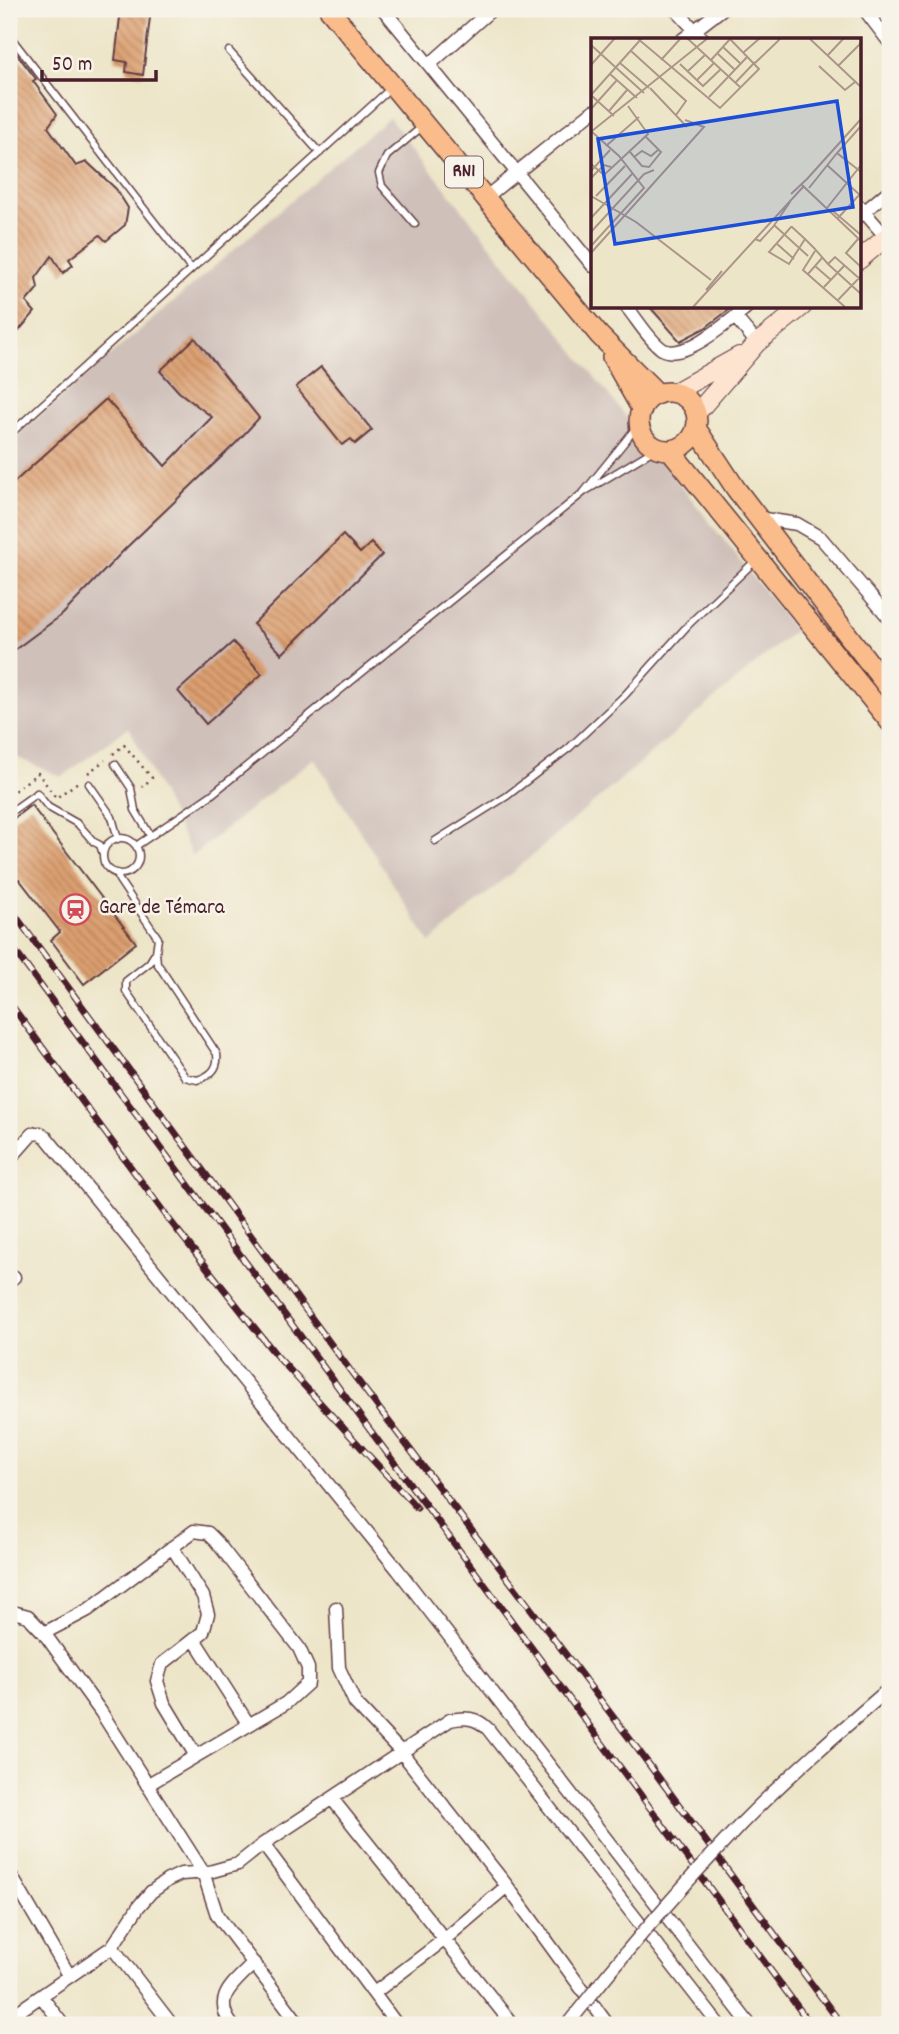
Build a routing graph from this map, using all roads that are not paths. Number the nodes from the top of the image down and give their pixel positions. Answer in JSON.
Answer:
{"nodes":[{"id":1,"x":329,"y":9,"type":"edge"},
{"id":2,"x":383,"y":9,"type":"edge"},
{"id":3,"x":675,"y":9,"type":"edge"},
{"id":4,"x":722,"y":9,"type":"edge"},
{"id":5,"x":863,"y":9,"type":"edge"},
{"id":6,"x":485,"y":11,"type":"edge"},
{"id":7,"x":695,"y":30,"type":"junction"},
{"id":8,"x":9,"y":34,"type":"edge"},
{"id":9,"x":888,"y":37,"type":"edge"},
{"id":10,"x":685,"y":38,"type":"edge"},
{"id":11,"x":702,"y":38,"type":"edge"},
{"id":12,"x":229,"y":51,"type":"dead end"},
{"id":13,"x":429,"y":65,"type":"junction"},
{"id":14,"x":393,"y":86,"type":"junction"},
{"id":15,"x":591,"y":113,"type":"edge"},
{"id":16,"x":425,"y":125,"type":"junction"},
{"id":17,"x":320,"y":153,"type":"junction"},
{"id":18,"x":516,"y":172,"type":"junction"},
{"id":19,"x":890,"y":190,"type":"edge"},
{"id":20,"x":485,"y":198,"type":"junction"},
{"id":21,"x":861,"y":211,"type":"edge"},
{"id":22,"x":415,"y":225,"type":"dead end"},
{"id":23,"x":888,"y":236,"type":"edge"},
{"id":24,"x":860,"y":259,"type":"edge"},
{"id":25,"x":591,"y":264,"type":"edge"},
{"id":26,"x":191,"y":269,"type":"junction"},
{"id":27,"x":628,"y":308,"type":"edge"},
{"id":28,"x":745,"y":308,"type":"edge"},
{"id":29,"x":801,"y":308,"type":"edge"},
{"id":30,"x":734,"y":317,"type":"junction"},
{"id":31,"x":599,"y":335,"type":"junction"},
{"id":32,"x":754,"y":346,"type":"junction"},
{"id":33,"x":665,"y":394,"type":"junction"},
{"id":34,"x":640,"y":417,"type":"junction"},
{"id":35,"x":696,"y":421,"type":"junction"},
{"id":36,"x":9,"y":435,"type":"edge"},
{"id":37,"x":664,"y":449,"type":"junction"},
{"id":38,"x":584,"y":492,"type":"junction"},
{"id":39,"x":758,"y":518,"type":"junction"},
{"id":40,"x":758,"y":558,"type":"junction"},
{"id":41,"x":890,"y":619,"type":"edge"},
{"id":42,"x":890,"y":690,"type":"edge"},
{"id":43,"x":890,"y":722,"type":"edge"},
{"id":44,"x":115,"y":764,"type":"dead end"},
{"id":45,"x":89,"y":785,"type":"dead end"},
{"id":46,"x":9,"y":813,"type":"edge"},
{"id":47,"x":150,"y":835,"type":"junction"},
{"id":48,"x":118,"y":839,"type":"junction"},
{"id":49,"x":435,"y":841,"type":"dead end"},
{"id":50,"x":136,"y":846,"type":"junction"},
{"id":51,"x":103,"y":854,"type":"junction"},
{"id":52,"x":117,"y":873,"type":"junction"},
{"id":53,"x":156,"y":952,"type":"junction"},
{"id":54,"x":9,"y":1160,"type":"edge"},
{"id":55,"x":172,"y":1547,"type":"junction"},
{"id":56,"x":336,"y":1608,"type":"dead end"},
{"id":57,"x":9,"y":1611,"type":"edge"},
{"id":58,"x":44,"y":1633,"type":"junction"},
{"id":59,"x":194,"y":1639,"type":"junction"},
{"id":60,"x":890,"y":1688,"type":"edge"},
{"id":61,"x":249,"y":1725,"type":"junction"},
{"id":62,"x":402,"y":1752,"type":"junction"},
{"id":63,"x":196,"y":1756,"type":"junction"},
{"id":64,"x":147,"y":1785,"type":"junction"},
{"id":65,"x":333,"y":1800,"type":"junction"},
{"id":66,"x":263,"y":1844,"type":"junction"},
{"id":67,"x":9,"y":1872,"type":"edge"},
{"id":68,"x":203,"y":1872,"type":"junction"},
{"id":69,"x":507,"y":1886,"type":"junction"},
{"id":70,"x":445,"y":1939,"type":"junction"},
{"id":71,"x":112,"y":1947,"type":"junction"},
{"id":72,"x":254,"y":1964,"type":"junction"},
{"id":73,"x":69,"y":1975,"type":"junction"},
{"id":74,"x":374,"y":1993,"type":"junction"},
{"id":75,"x":41,"y":1996,"type":"junction"},
{"id":76,"x":9,"y":2018,"type":"edge"},
{"id":77,"x":63,"y":2025,"type":"edge"},
{"id":78,"x":172,"y":2025,"type":"edge"},
{"id":79,"x":232,"y":2025,"type":"edge"},
{"id":80,"x":300,"y":2025,"type":"edge"},
{"id":81,"x":397,"y":2025,"type":"edge"},
{"id":82,"x":513,"y":2025,"type":"edge"},
{"id":83,"x":567,"y":2025,"type":"edge"},
{"id":84,"x":608,"y":2025,"type":"edge"},
{"id":85,"x":719,"y":2025,"type":"edge"},
{"id":86,"x":750,"y":2025,"type":"edge"}],
"edges":[{"from":1,"to":14,"type":"main road","number":"RN1"},
{"from":2,"to":13,"type":"street"},
{"from":3,"to":7,"type":"street"},
{"from":4,"to":7,"type":"street"},
{"from":5,"to":9,"type":"street"},
{"from":6,"to":13,"type":"street"},
{"from":7,"to":10,"type":"street"},
{"from":7,"to":11,"type":"street"},
{"from":8,"to":26,"type":"lane"},
{"from":12,"to":17,"type":"lane"},
{"from":13,"to":18,"type":"street"},
{"from":14,"to":16,"type":"main road","number":"RN1"},
{"from":14,"to":17,"type":"lane"},
{"from":15,"to":18,"type":"street"},
{"from":16,"to":20,"type":"main road","number":"RN1"},
{"from":16,"to":22,"type":"lane"},
{"from":17,"to":26,"type":"lane"},
{"from":18,"to":20,"type":"street"},
{"from":18,"to":25,"type":"street"},
{"from":19,"to":21,"type":"street"},
{"from":20,"to":31,"type":"main road","number":"RN1"},
{"from":21,"to":23,"type":"street"},
{"from":23,"to":24,"type":"main road"},
{"from":26,"to":36,"type":"lane"},
{"from":27,"to":30,"type":"street"},
{"from":28,"to":30,"type":"street"},
{"from":29,"to":32,"type":"main road"},
{"from":30,"to":32,"type":"street"},
{"from":31,"to":33,"type":"main road","number":"RN1"},
{"from":31,"to":34,"type":"main road","number":"RN1"},
{"from":32,"to":33,"type":"main road"},
{"from":32,"to":35,"type":"main road"},
{"from":33,"to":34,"type":"main road"},
{"from":33,"to":35,"type":"main road","number":"RN1"},
{"from":34,"to":37,"type":"main road","number":"RN1"},
{"from":34,"to":38,"type":"lane"},
{"from":35,"to":37,"type":"main road"},
{"from":35,"to":39,"type":"main road","number":"RN1"},
{"from":37,"to":38,"type":"lane"},
{"from":37,"to":40,"type":"main road","number":"RN1"},
{"from":38,"to":47,"type":"lane"},
{"from":39,"to":41,"type":"street"},
{"from":39,"to":42,"type":"main road","number":"RN1"},
{"from":40,"to":43,"type":"main road","number":"RN1"},
{"from":40,"to":49,"type":"lane"},
{"from":44,"to":47,"type":"lane"},
{"from":45,"to":48,"type":"lane"},
{"from":46,"to":51,"type":"lane"},
{"from":47,"to":50,"type":"lane"},
{"from":48,"to":50,"type":"lane"},
{"from":48,"to":51,"type":"lane"},
{"from":50,"to":52,"type":"lane"},
{"from":51,"to":52,"type":"lane"},
{"from":52,"to":53,"type":"lane"},
{"from":53,"to":53,"type":"lane"},
{"from":54,"to":86,"type":"street"},
{"from":55,"to":58,"type":"street"},
{"from":55,"to":59,"type":"street"},
{"from":55,"to":61,"type":"street"},
{"from":56,"to":62,"type":"street"},
{"from":57,"to":58,"type":"street"},
{"from":58,"to":64,"type":"street"},
{"from":59,"to":61,"type":"street"},
{"from":59,"to":63,"type":"street"},
{"from":60,"to":83,"type":"street","bridge":true},
{"from":61,"to":63,"type":"street"},
{"from":62,"to":65,"type":"street"},
{"from":62,"to":69,"type":"street"},
{"from":62,"to":85,"type":"street"},
{"from":63,"to":64,"type":"street"},
{"from":64,"to":68,"type":"street"},
{"from":65,"to":66,"type":"street"},
{"from":65,"to":70,"type":"street"},
{"from":66,"to":68,"type":"street"},
{"from":66,"to":74,"type":"street"},
{"from":67,"to":73,"type":"street"},
{"from":68,"to":71,"type":"street"},
{"from":68,"to":72,"type":"street"},
{"from":69,"to":70,"type":"street"},
{"from":69,"to":84,"type":"street"},
{"from":70,"to":74,"type":"street"},
{"from":70,"to":82,"type":"street"},
{"from":71,"to":73,"type":"street"},
{"from":71,"to":78,"type":"street"},
{"from":72,"to":79,"type":"street"},
{"from":72,"to":80,"type":"street"},
{"from":73,"to":75,"type":"street"},
{"from":74,"to":81,"type":"street"},
{"from":75,"to":76,"type":"street"},
{"from":75,"to":77,"type":"street"}]}
